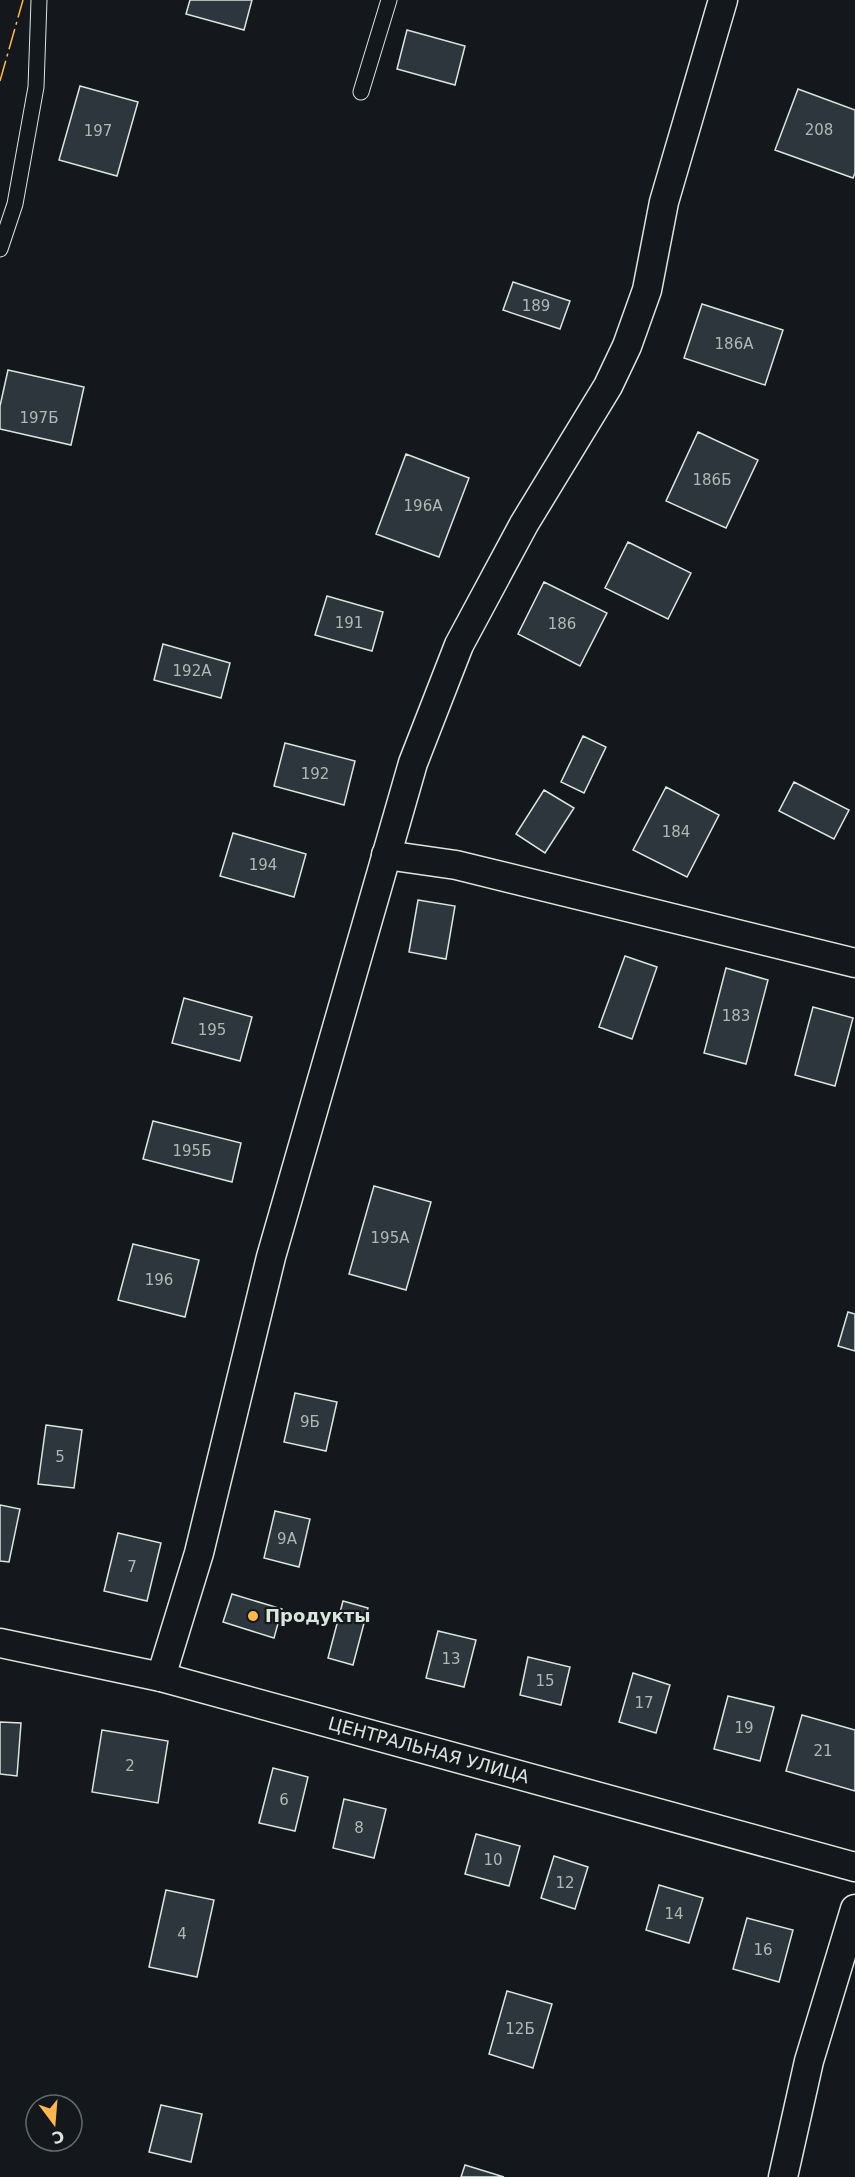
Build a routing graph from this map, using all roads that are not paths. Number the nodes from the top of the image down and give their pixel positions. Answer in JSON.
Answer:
{"nodes":[{"id":1,"x":39,"y":0,"type":"edge"},
{"id":2,"x":389,"y":0,"type":"edge"},
{"id":3,"x":723,"y":0,"type":"edge"},
{"id":4,"x":361,"y":92,"type":"dead end"},
{"id":5,"x":0,"y":249,"type":"edge"},
{"id":6,"x":386,"y":855,"type":"junction"},
{"id":7,"x":855,"y":963,"type":"edge"},
{"id":8,"x":0,"y":1643,"type":"edge"},
{"id":9,"x":161,"y":1677,"type":"junction"},
{"id":10,"x":855,"y":1867,"type":"edge"},
{"id":11,"x":855,"y":1909,"type":"edge"},
{"id":12,"x":783,"y":2177,"type":"edge"}],
"edges":[{"from":1,"to":5,"type":"lane"},
{"from":2,"to":4,"type":"lane"},
{"from":3,"to":6,"type":"street"},
{"from":6,"to":7,"type":"street"},
{"from":6,"to":9,"type":"street"},
{"from":8,"to":9,"type":"street","name":"ЦЕНТРАЛЬНАЯ УЛИЦА"},
{"from":9,"to":10,"type":"street","name":"ЦЕНТРАЛЬНАЯ УЛИЦА"},
{"from":11,"to":12,"type":"street"}]}
